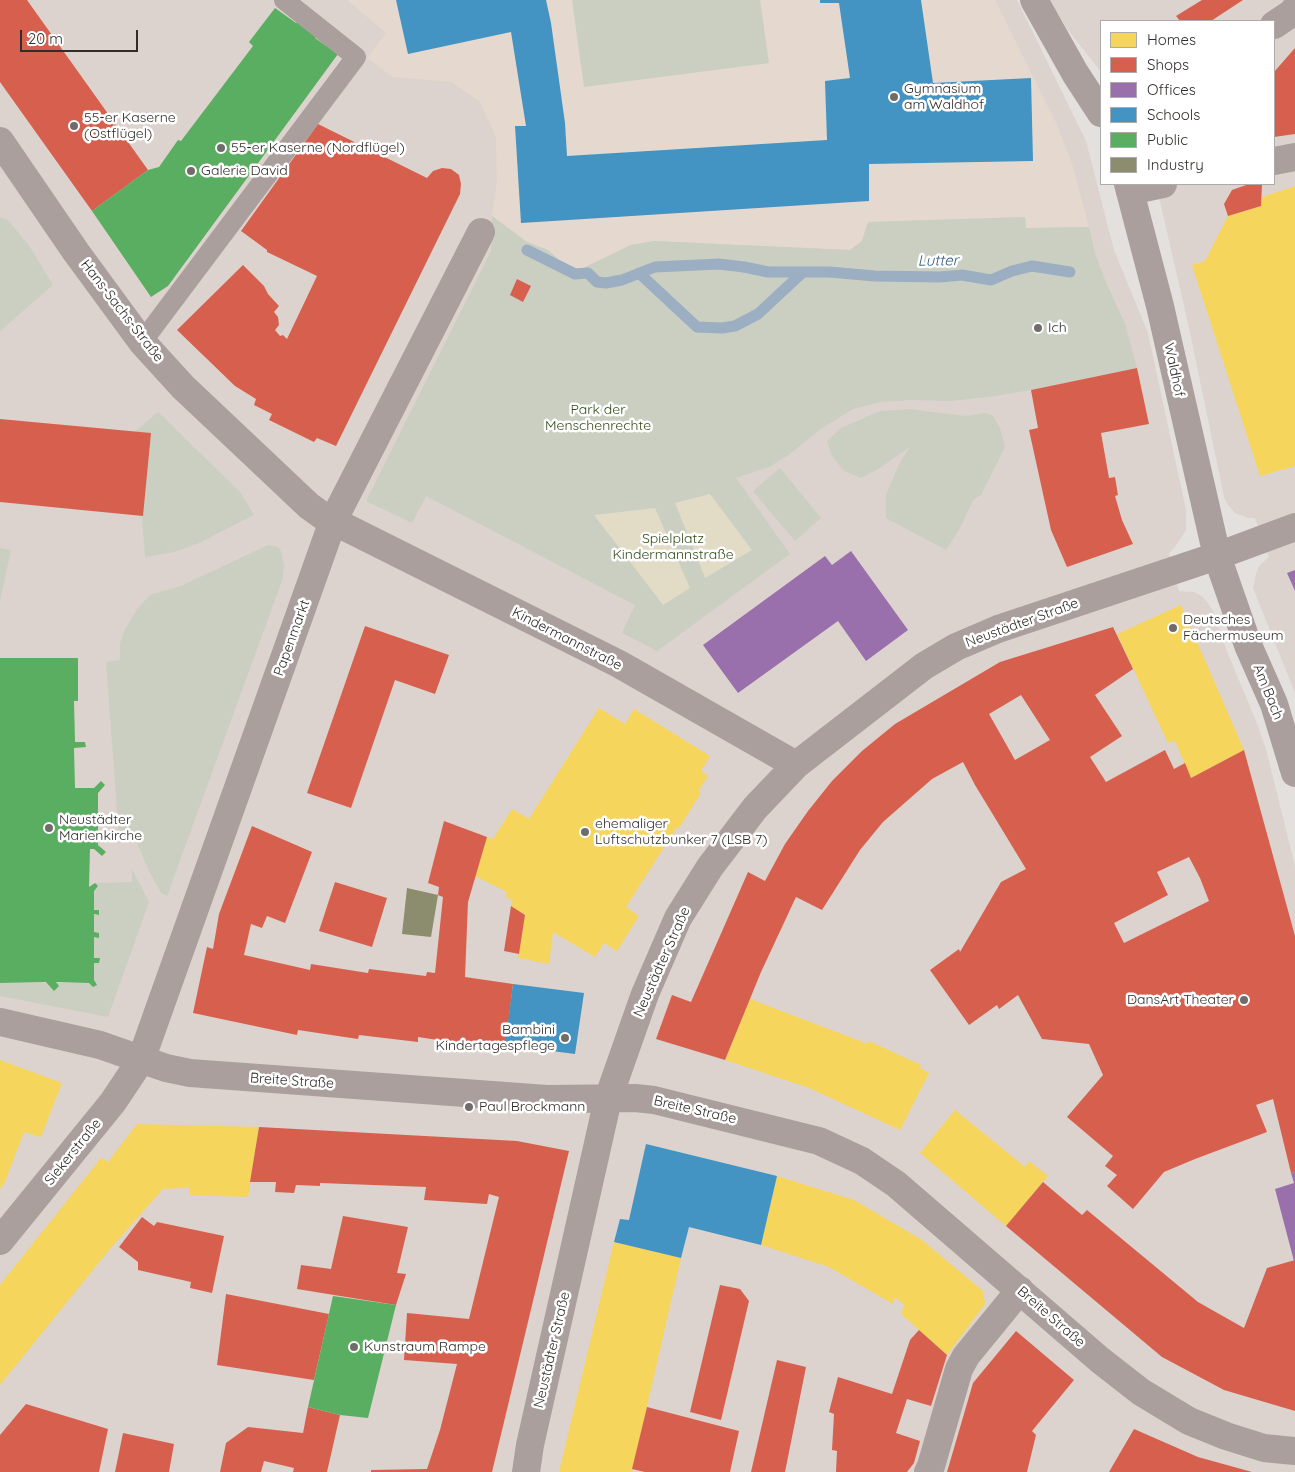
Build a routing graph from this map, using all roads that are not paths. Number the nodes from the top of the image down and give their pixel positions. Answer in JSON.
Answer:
{"nodes":[{"id":1,"x":284,"y":0,"type":"edge"},
{"id":2,"x":1034,"y":0,"type":"edge"},
{"id":3,"x":1295,"y":9,"type":"edge"},
{"id":4,"x":1275,"y":24,"type":"edge"},
{"id":5,"x":1100,"y":111,"type":"edge"},
{"id":6,"x":0,"y":141,"type":"edge"},
{"id":7,"x":1295,"y":157,"type":"edge"},
{"id":8,"x":1275,"y":161,"type":"edge"},
{"id":9,"x":1152,"y":185,"type":"edge"},
{"id":10,"x":1129,"y":187,"type":"edge"},
{"id":11,"x":481,"y":232,"type":"dead end"},
{"id":12,"x":142,"y":342,"type":"junction"},
{"id":13,"x":333,"y":521,"type":"junction"},
{"id":14,"x":1295,"y":527,"type":"edge"},
{"id":15,"x":1217,"y":556,"type":"junction"},
{"id":16,"x":796,"y":765,"type":"junction"},
{"id":17,"x":1295,"y":773,"type":"edge"},
{"id":18,"x":0,"y":1022,"type":"edge"},
{"id":19,"x":141,"y":1060,"type":"junction"},
{"id":20,"x":608,"y":1098,"type":"junction"},
{"id":21,"x":0,"y":1240,"type":"edge"},
{"id":22,"x":1020,"y":1290,"type":"junction"},
{"id":23,"x":1295,"y":1451,"type":"edge"},
{"id":24,"x":526,"y":1472,"type":"edge"},
{"id":25,"x":928,"y":1472,"type":"edge"}],
"edges":[{"from":1,"to":12,"type":"lane"},
{"from":2,"to":5,"type":"street"},
{"from":3,"to":4,"type":"street"},
{"from":6,"to":12,"type":"street","name":"Hans-Sachs-Straße"},
{"from":7,"to":8,"type":"street"},
{"from":9,"to":10,"type":"street"},
{"from":10,"to":15,"type":"street","name":"Waldhof"},
{"from":11,"to":13,"type":"street","name":"Papenmarkt"},
{"from":12,"to":13,"type":"street","name":"Hans-Sachs-Straße"},
{"from":13,"to":16,"type":"street","name":"Kindermannstraße"},
{"from":13,"to":19,"type":"street","name":"Papenmarkt"},
{"from":14,"to":15,"type":"street","name":"Neustädter Straße"},
{"from":15,"to":16,"type":"street","name":"Neustädter Straße"},
{"from":15,"to":17,"type":"street","name":"Am Bach"},
{"from":16,"to":20,"type":"street","name":"Neustädter Straße"},
{"from":18,"to":19,"type":"street","name":"Breite Straße"},
{"from":19,"to":20,"type":"street","name":"Breite Straße"},
{"from":19,"to":21,"type":"street","name":"Siekerstraße"},
{"from":20,"to":22,"type":"street","name":"Breite Straße"},
{"from":20,"to":24,"type":"street","name":"Neustädter Straße"},
{"from":22,"to":23,"type":"street","name":"Breite Straße"},
{"from":22,"to":25,"type":"street"}]}
